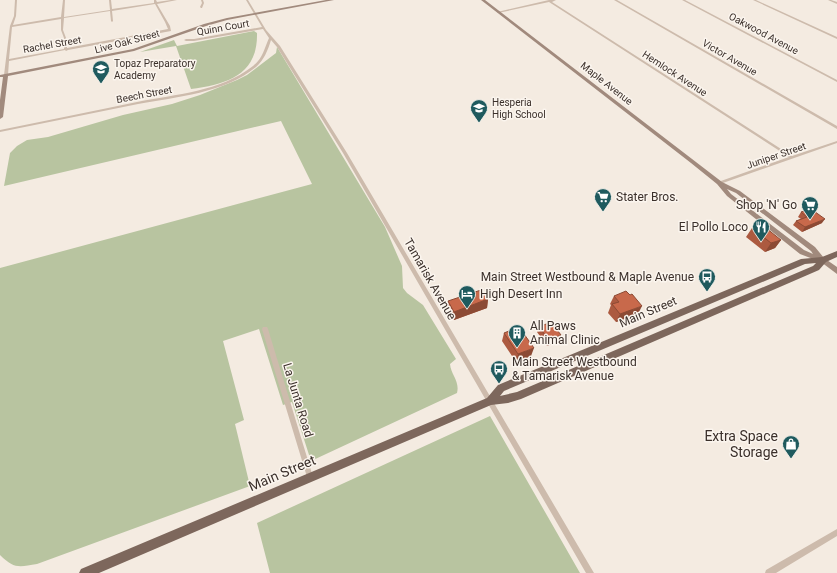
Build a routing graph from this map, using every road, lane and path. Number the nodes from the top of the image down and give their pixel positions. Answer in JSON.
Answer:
{"nodes":[{"id":1,"x":16,"y":0,"type":"edge"},
{"id":2,"x":64,"y":0,"type":"edge"},
{"id":3,"x":110,"y":0,"type":"edge"},
{"id":4,"x":176,"y":0,"type":"edge"},
{"id":5,"x":202,"y":0,"type":"edge"},
{"id":6,"x":247,"y":0,"type":"edge"},
{"id":7,"x":332,"y":0,"type":"edge"},
{"id":8,"x":483,"y":0,"type":"edge"},
{"id":9,"x":556,"y":0,"type":"edge"},
{"id":10,"x":615,"y":0,"type":"edge"},
{"id":11,"x":683,"y":0,"type":"edge"},
{"id":12,"x":754,"y":0,"type":"edge"},
{"id":13,"x":829,"y":0,"type":"edge"},
{"id":14,"x":325,"y":1,"type":"edge"},
{"id":15,"x":549,"y":1,"type":"junction"},
{"id":16,"x":155,"y":2,"type":"edge"},
{"id":17,"x":837,"y":3,"type":"edge"},
{"id":18,"x":201,"y":7,"type":"dead end"},
{"id":19,"x":111,"y":10,"type":"junction"},
{"id":20,"x":498,"y":12,"type":"junction"},
{"id":21,"x":255,"y":13,"type":"junction"},
{"id":22,"x":62,"y":18,"type":"junction"},
{"id":23,"x":112,"y":21,"type":"dead end"},
{"id":24,"x":11,"y":26,"type":"junction"},
{"id":25,"x":262,"y":28,"type":"junction"},
{"id":26,"x":837,"y":38,"type":"edge"},
{"id":27,"x":270,"y":39,"type":"junction"},
{"id":28,"x":186,"y":40,"type":"dead end"},
{"id":29,"x":66,"y":50,"type":"junction"},
{"id":30,"x":7,"y":60,"type":"junction"},
{"id":31,"x":6,"y":75,"type":"junction"},
{"id":32,"x":0,"y":76,"type":"edge"},
{"id":33,"x":837,"y":81,"type":"edge"},
{"id":34,"x":0,"y":114,"type":"edge"},
{"id":35,"x":0,"y":117,"type":"edge"},
{"id":36,"x":837,"y":128,"type":"edge"},
{"id":37,"x":0,"y":131,"type":"edge"},
{"id":38,"x":837,"y":142,"type":"edge"},
{"id":39,"x":792,"y":158,"type":"junction"},
{"id":40,"x":719,"y":183,"type":"junction"},
{"id":41,"x":837,"y":254,"type":"edge"},
{"id":42,"x":823,"y":260,"type":"junction"},
{"id":43,"x":837,"y":271,"type":"edge"},
{"id":44,"x":664,"y":320,"type":"junction"},
{"id":45,"x":265,"y":329,"type":"dead end"},
{"id":46,"x":637,"y":345,"type":"junction"},
{"id":47,"x":490,"y":401,"type":"junction"},
{"id":48,"x":310,"y":477,"type":"junction"},
{"id":49,"x":837,"y":532,"type":"edge"},
{"id":50,"x":85,"y":573,"type":"edge"},
{"id":51,"x":590,"y":573,"type":"edge"},
{"id":52,"x":769,"y":573,"type":"edge"}],
"edges":[{"from":1,"to":24,"type":"street"},
{"from":2,"to":22,"type":"street"},
{"from":3,"to":19,"type":"street"},
{"from":4,"to":16,"type":"street"},
{"from":5,"to":18,"type":"street"},
{"from":6,"to":21,"type":"street","name":"Tamarisk Avenue"},
{"from":7,"to":14,"type":"street","name":"Live Oak Street"},
{"from":8,"to":20,"type":"street","name":"Maple Avenue"},
{"from":9,"to":15,"type":"street"},
{"from":10,"to":36,"type":"street","name":"Victor Avenue"},
{"from":11,"to":33,"type":"street","name":"Oakwood Avenue"},
{"from":12,"to":26,"type":"street"},
{"from":13,"to":17,"type":"street"},
{"from":14,"to":21,"type":"street","name":"Live Oak Street"},
{"from":15,"to":20,"type":"street"},
{"from":15,"to":39,"type":"street","name":"Hemlock Avenue"},
{"from":16,"to":19,"type":"street"},
{"from":16,"to":29,"type":"street","name":"Rachel Street"},
{"from":19,"to":22,"type":"street"},
{"from":19,"to":23,"type":"street"},
{"from":20,"to":40,"type":"street","name":"Maple Avenue"},
{"from":21,"to":25,"type":"street","name":"Tamarisk Avenue"},
{"from":21,"to":31,"type":"street","name":"Live Oak Street"},
{"from":22,"to":24,"type":"street"},
{"from":22,"to":29,"type":"street"},
{"from":24,"to":30,"type":"street"},
{"from":25,"to":27,"type":"street","name":"Tamarisk Avenue"},
{"from":25,"to":28,"type":"street","name":"Quinn Court"},
{"from":27,"to":37,"type":"street","name":"Beech Street"},
{"from":27,"to":47,"type":"street","name":"Tamarisk Avenue"},
{"from":29,"to":30,"type":"street","name":"Rachel Street"},
{"from":30,"to":31,"type":"street"},
{"from":31,"to":32,"type":"street","name":"Live Oak Street"},
{"from":31,"to":34,"type":"street"},
{"from":34,"to":35,"type":"street"},
{"from":38,"to":39,"type":"street","name":"Juniper Street"},
{"from":39,"to":40,"type":"street","name":"Juniper Street"},
{"from":40,"to":42,"type":"street","name":"Maple Avenue"},
{"from":41,"to":42,"type":"main road","name":"Main Street"},
{"from":42,"to":43,"type":"street","name":"Maple Avenue"},
{"from":42,"to":44,"type":"main road","name":"Main Street"},
{"from":42,"to":46,"type":"main road","name":"Main Street"},
{"from":44,"to":46,"type":"main road"},
{"from":44,"to":47,"type":"main road","name":"Main Street"},
{"from":45,"to":48,"type":"street","name":"La Junta Road"},
{"from":46,"to":47,"type":"main road","name":"Main Street"},
{"from":47,"to":48,"type":"main road","name":"Main Street"},
{"from":47,"to":51,"type":"street","name":"Tamarisk Avenue"},
{"from":48,"to":50,"type":"main road","name":"Main Street"},
{"from":49,"to":52,"type":"street"}]}
